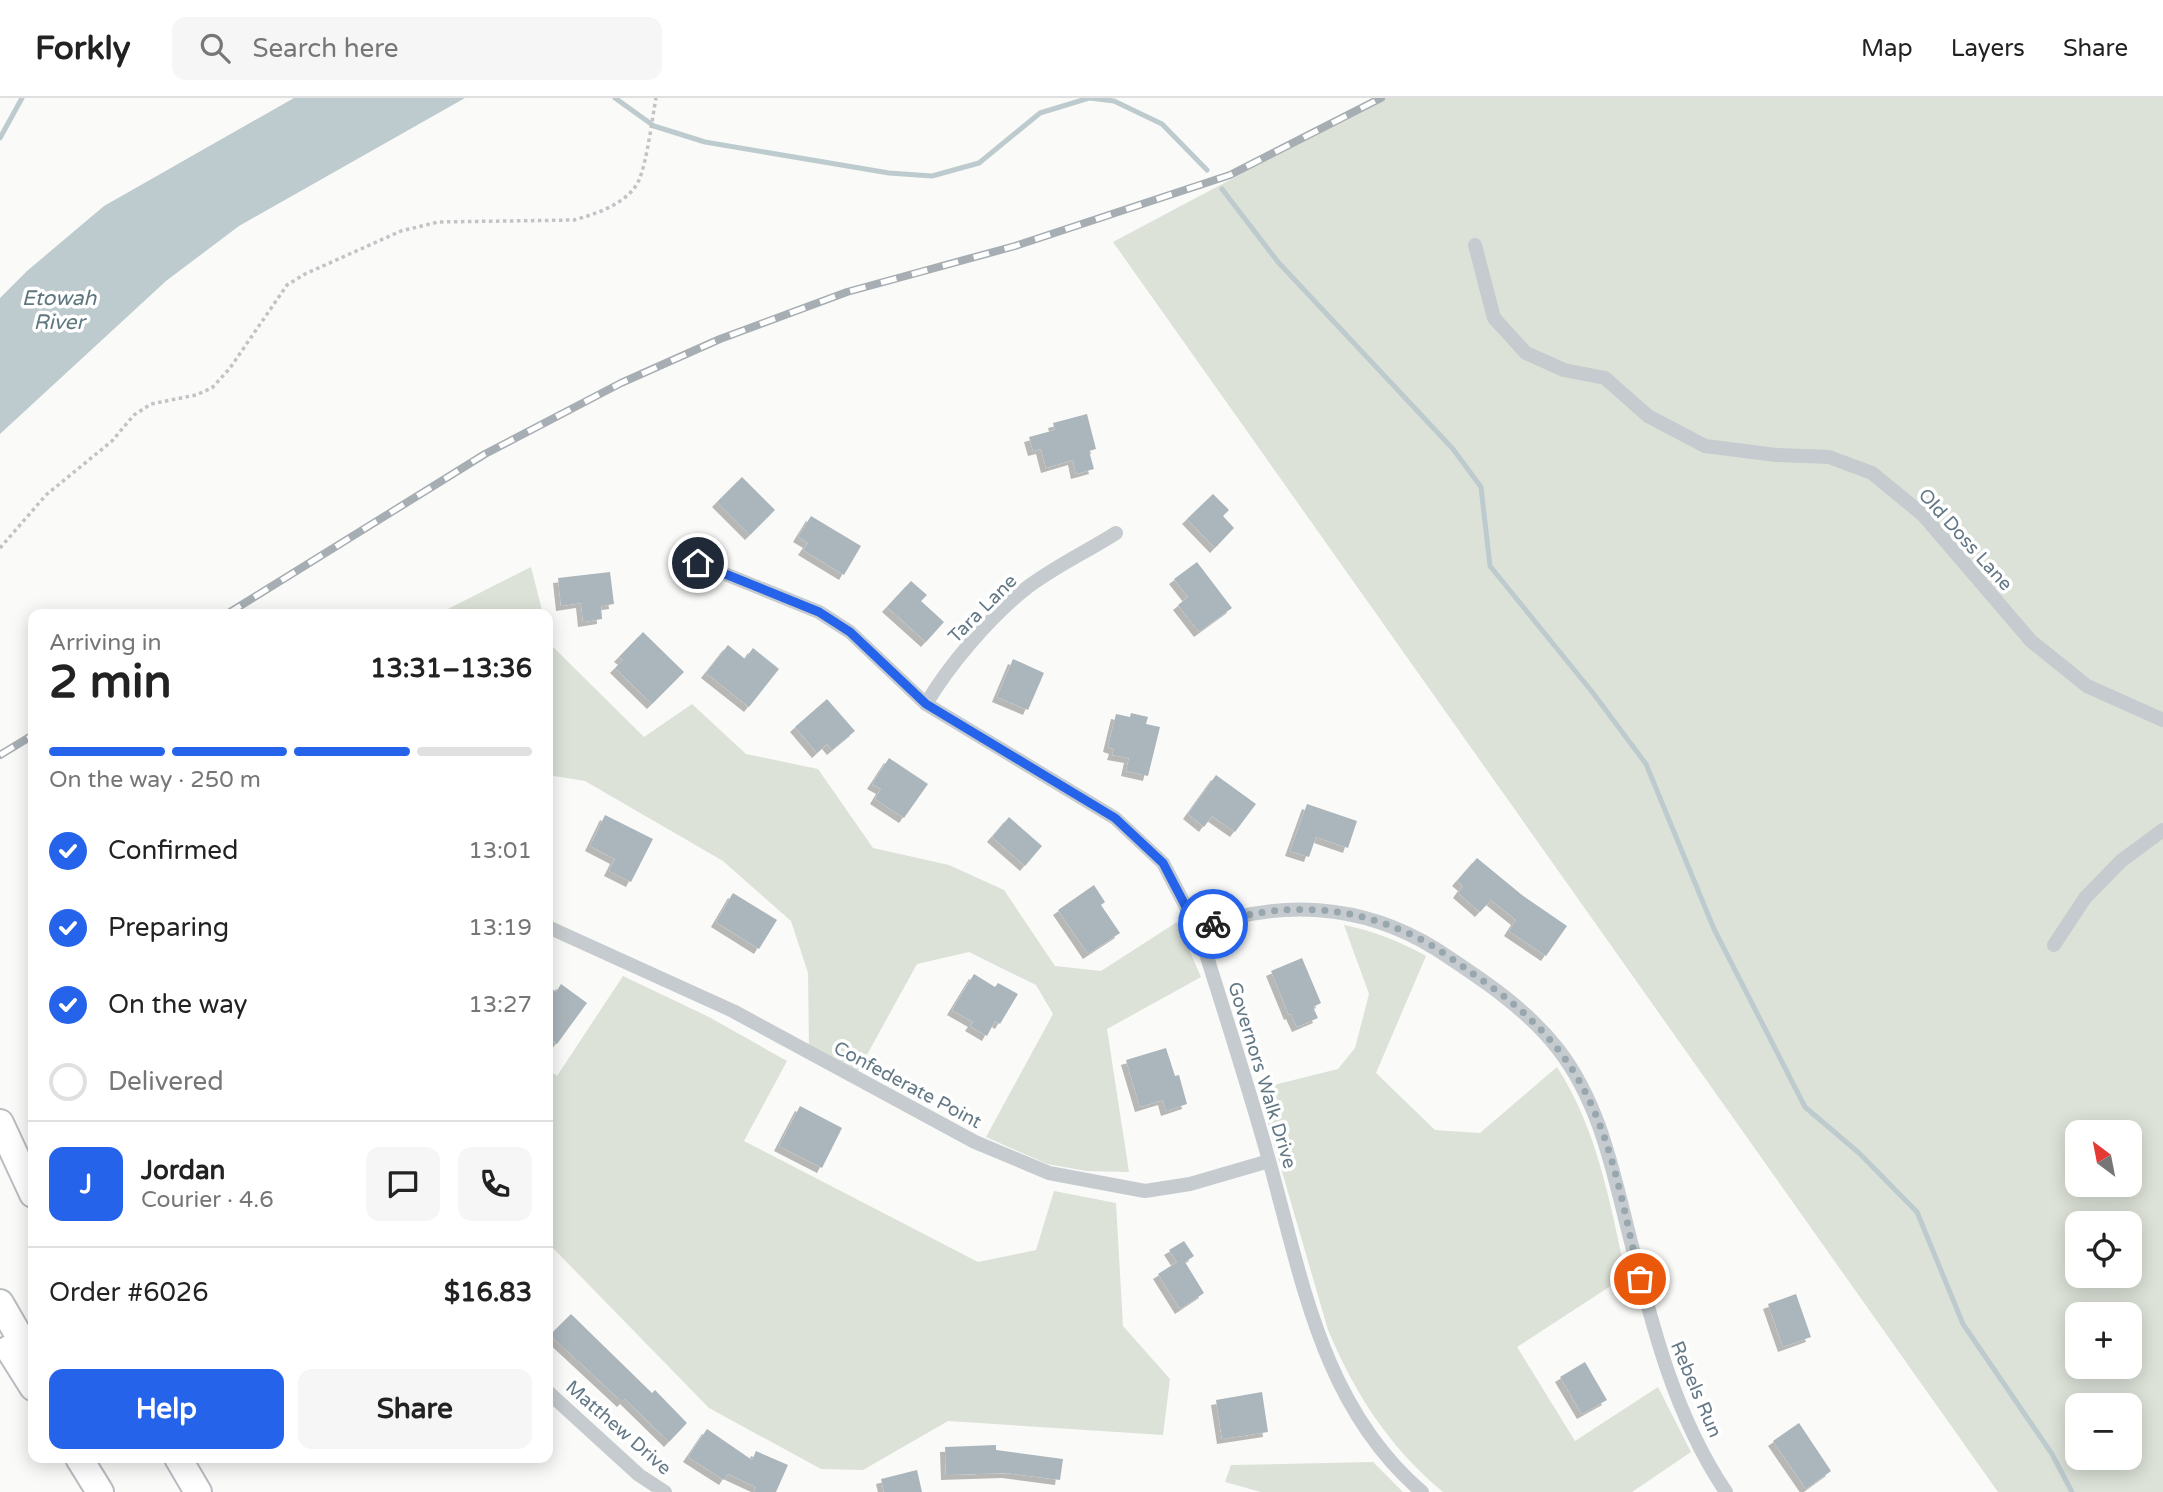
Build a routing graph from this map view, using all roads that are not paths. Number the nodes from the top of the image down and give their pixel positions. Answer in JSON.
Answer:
{"nodes":[{"id":1,"x":1475,"y":245,"type":"dead end"},
{"id":2,"x":1116,"y":533,"type":"dead end"},
{"id":3,"x":698,"y":563,"type":"dead end"},
{"id":4,"x":926,"y":704,"type":"junction"},
{"id":5,"x":2163,"y":720,"type":"edge"},
{"id":6,"x":2163,"y":830,"type":"edge"},
{"id":7,"x":553,"y":929,"type":"edge"},
{"id":8,"x":1198,"y":930,"type":"junction"},
{"id":9,"x":2054,"y":945,"type":"dead end"},
{"id":10,"x":0,"y":1123,"type":"edge"},
{"id":11,"x":0,"y":1160,"type":"edge"},
{"id":12,"x":1269,"y":1161,"type":"junction"},
{"id":13,"x":28,"y":1183,"type":"edge"},
{"id":14,"x":28,"y":1208,"type":"edge"},
{"id":15,"x":0,"y":1303,"type":"edge"},
{"id":16,"x":0,"y":1335,"type":"edge"},
{"id":17,"x":28,"y":1351,"type":"edge"},
{"id":18,"x":28,"y":1379,"type":"edge"},
{"id":19,"x":553,"y":1397,"type":"edge"},
{"id":20,"x":82,"y":1463,"type":"edge"},
{"id":21,"x":93,"y":1463,"type":"edge"},
{"id":22,"x":181,"y":1463,"type":"edge"},
{"id":23,"x":100,"y":1492,"type":"edge"},
{"id":24,"x":110,"y":1492,"type":"edge"},
{"id":25,"x":198,"y":1492,"type":"edge"},
{"id":26,"x":665,"y":1492,"type":"edge"},
{"id":27,"x":1422,"y":1492,"type":"edge"},
{"id":28,"x":1726,"y":1492,"type":"edge"}],
"edges":[{"from":1,"to":5,"type":"street","name":"Old Doss Lane"},
{"from":2,"to":4,"type":"street","name":"Tara Lane"},
{"from":3,"to":4,"type":"street","name":"Governors Walk Drive"},
{"from":4,"to":8,"type":"street","name":"Governors Walk Drive"},
{"from":6,"to":9,"type":"street"},
{"from":7,"to":12,"type":"street","name":"Confederate Point"},
{"from":8,"to":12,"type":"street","name":"Governors Walk Drive"},
{"from":8,"to":28,"type":"street","name":"Rebels Run"},
{"from":10,"to":13,"type":"highway"},
{"from":11,"to":14,"type":"highway"},
{"from":12,"to":27,"type":"street","name":"Governors Walk Drive"},
{"from":15,"to":17,"type":"highway"},
{"from":16,"to":18,"type":"highway"},
{"from":19,"to":26,"type":"street","name":"Matthew Drive"},
{"from":20,"to":23,"type":"highway"},
{"from":21,"to":24,"type":"highway"},
{"from":22,"to":25,"type":"highway"}]}
